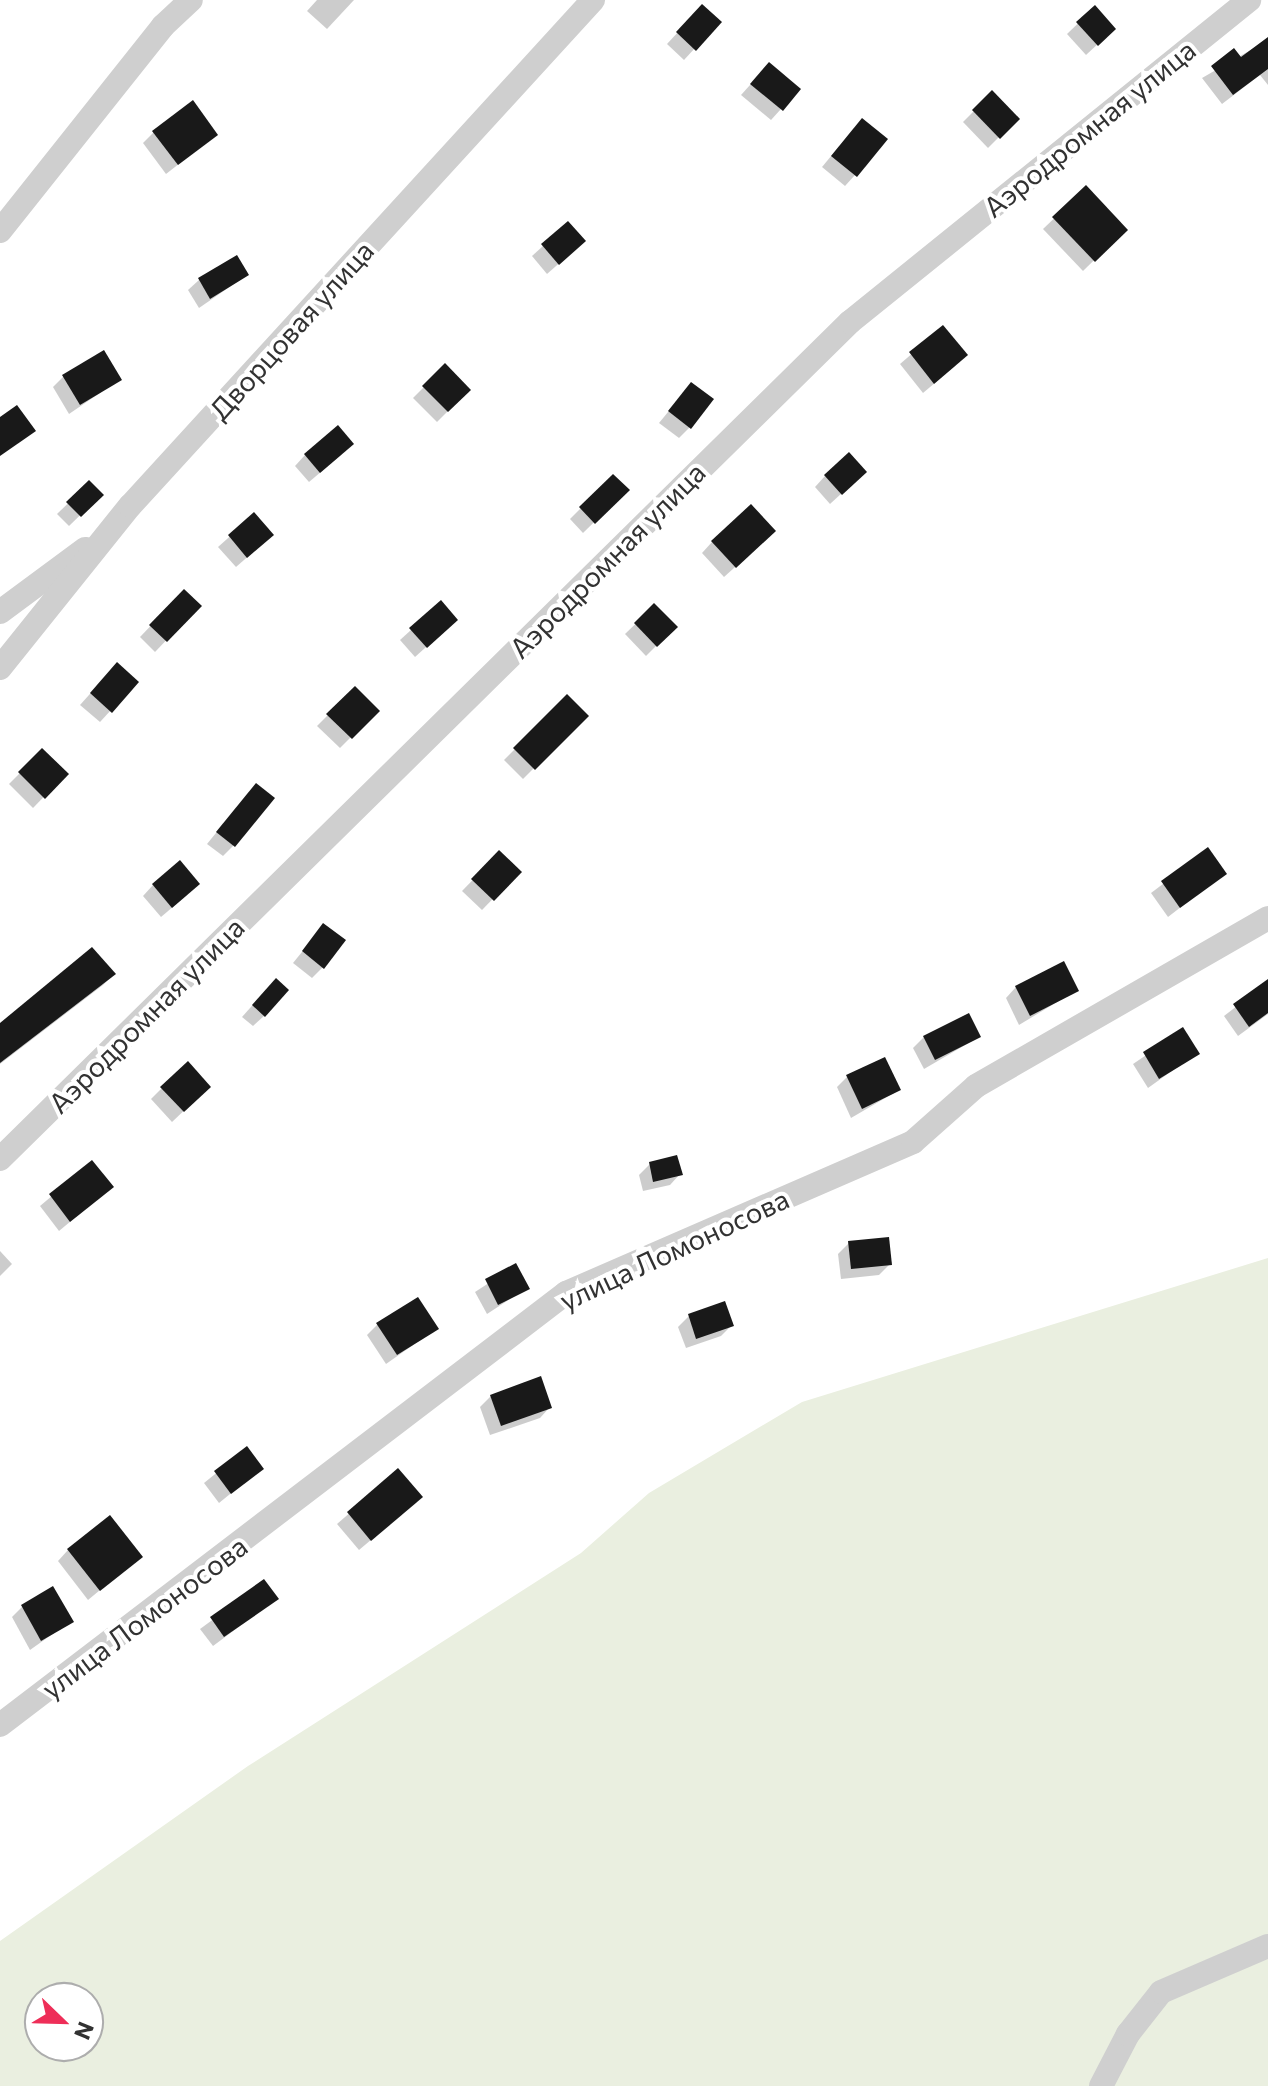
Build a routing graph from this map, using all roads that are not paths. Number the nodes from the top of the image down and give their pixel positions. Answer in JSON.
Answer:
{"nodes":[{"id":1,"x":191,"y":0,"type":"edge"},
{"id":2,"x":593,"y":0,"type":"edge"},
{"id":3,"x":1249,"y":0,"type":"edge"},
{"id":4,"x":0,"y":231,"type":"edge"},
{"id":5,"x":113,"y":528,"type":"junction"},
{"id":6,"x":0,"y":612,"type":"edge"},
{"id":7,"x":0,"y":668,"type":"edge"},
{"id":8,"x":1268,"y":918,"type":"edge"},
{"id":9,"x":0,"y":1159,"type":"edge"},
{"id":10,"x":0,"y":1725,"type":"edge"},
{"id":11,"x":1268,"y":1946,"type":"edge"},
{"id":12,"x":1101,"y":2086,"type":"edge"}],
"edges":[{"from":1,"to":4,"type":"street"},
{"from":2,"to":5,"type":"street","name":"Дворцовая улица"},
{"from":3,"to":9,"type":"street","name":"Аэродромная улица"},
{"from":5,"to":6,"type":"street"},
{"from":5,"to":7,"type":"street","name":"Дворцовая улица"},
{"from":8,"to":10,"type":"street","name":"улица Ломоносова"},
{"from":11,"to":12,"type":"street"}]}
